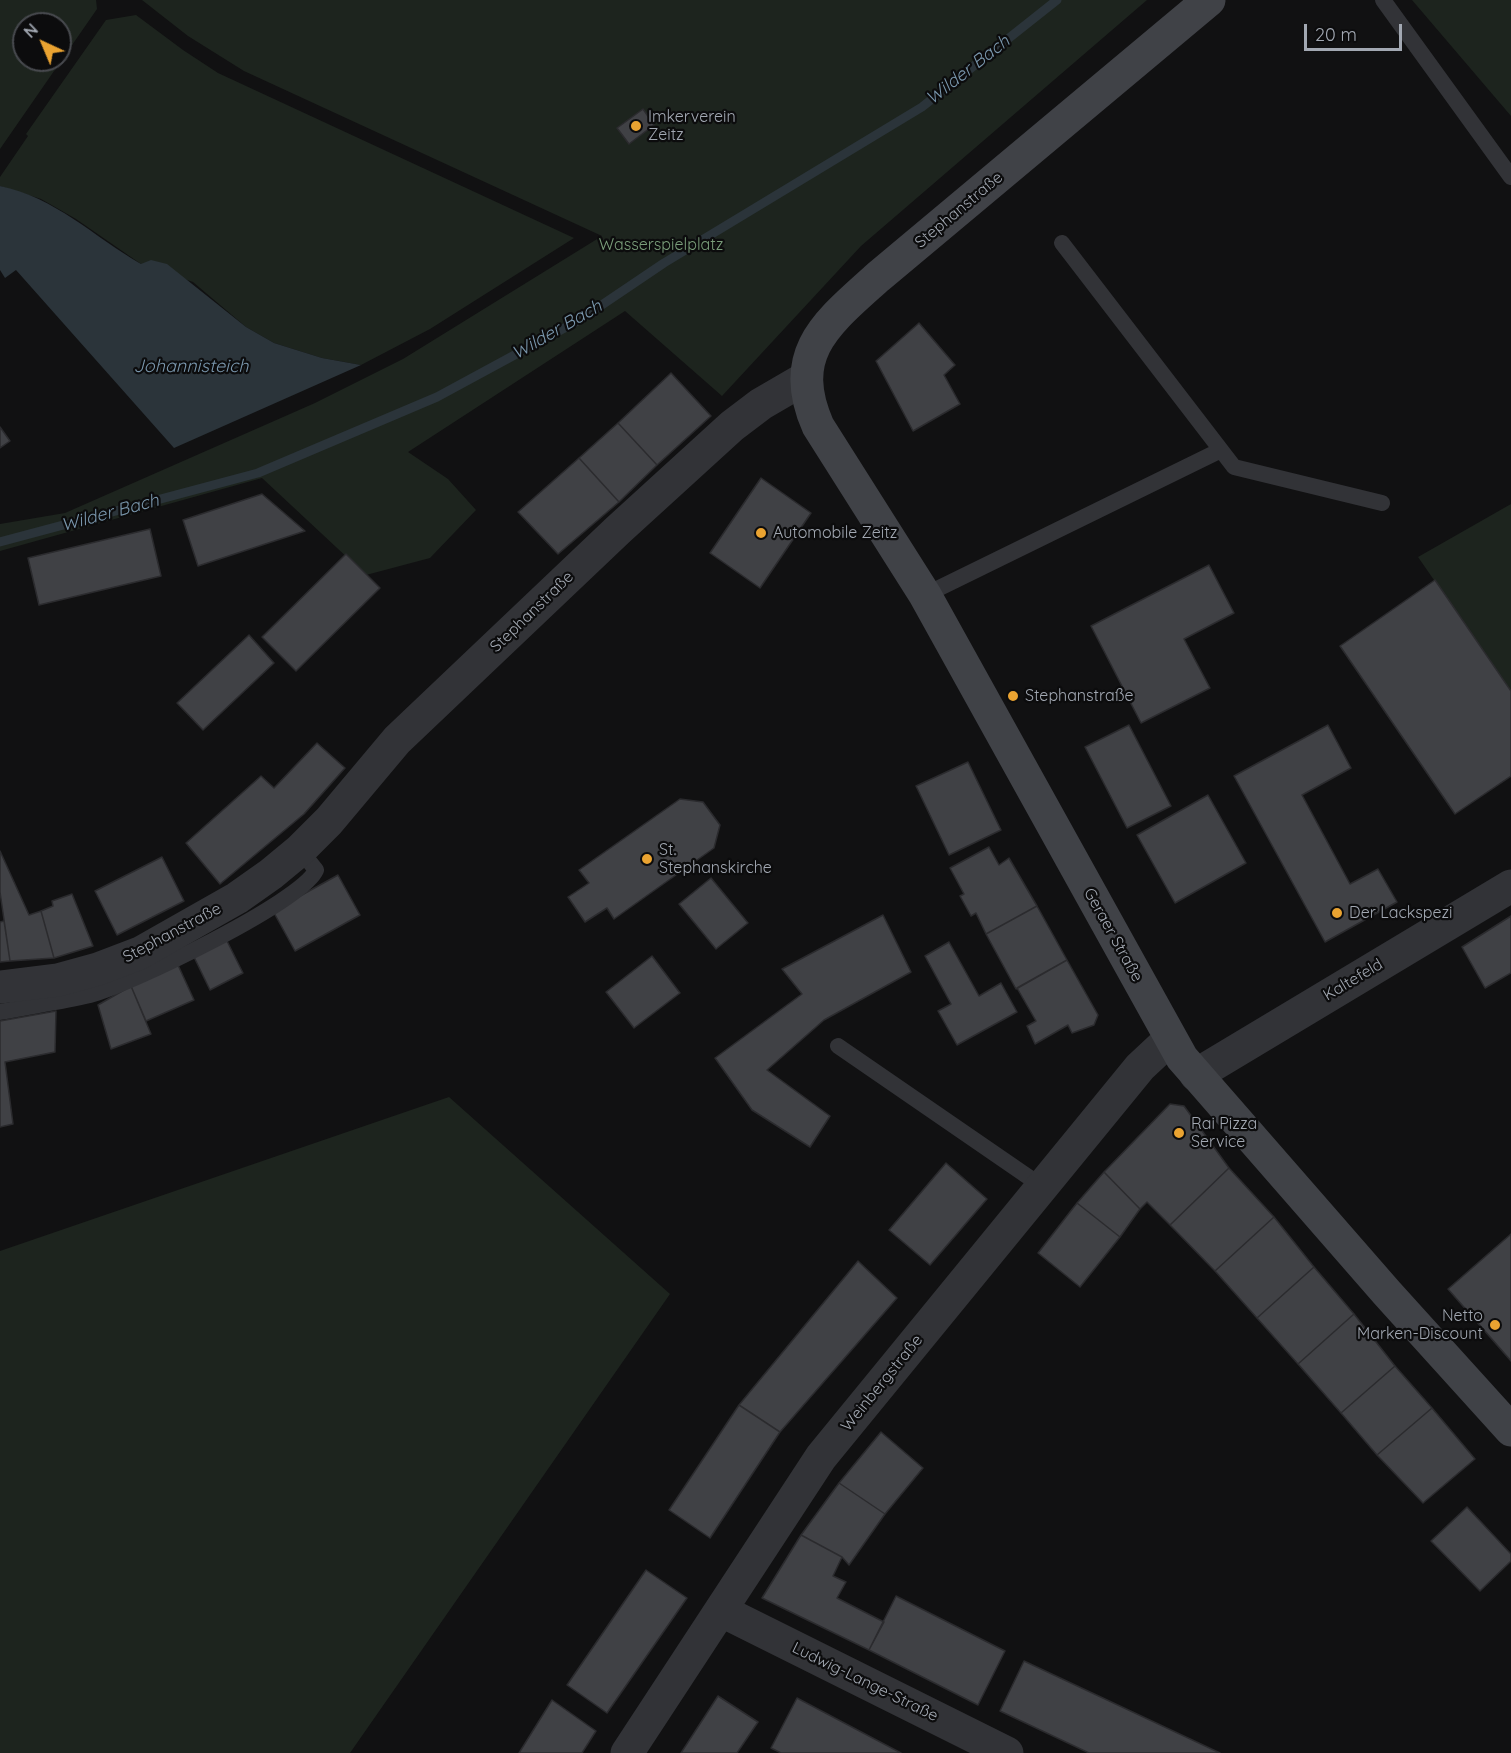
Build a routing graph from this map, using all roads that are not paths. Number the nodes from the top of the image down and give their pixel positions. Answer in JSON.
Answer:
{"nodes":[{"id":1,"x":1209,"y":0,"type":"edge"},
{"id":2,"x":1383,"y":0,"type":"edge"},
{"id":3,"x":1511,"y":177,"type":"edge"},
{"id":4,"x":1062,"y":243,"type":"dead end"},
{"id":5,"x":804,"y":380,"type":"junction"},
{"id":6,"x":1221,"y":450,"type":"junction"},
{"id":7,"x":1382,"y":503,"type":"dead end"},
{"id":8,"x":925,"y":595,"type":"junction"},
{"id":9,"x":300,"y":850,"type":"junction"},
{"id":10,"x":1511,"y":886,"type":"edge"},
{"id":11,"x":0,"y":987,"type":"edge"},
{"id":12,"x":0,"y":1012,"type":"edge"},
{"id":13,"x":1170,"y":1039,"type":"junction"},
{"id":14,"x":838,"y":1046,"type":"dead end"},
{"id":15,"x":1196,"y":1075,"type":"junction"},
{"id":16,"x":1043,"y":1187,"type":"junction"},
{"id":17,"x":1511,"y":1430,"type":"edge"},
{"id":18,"x":722,"y":1611,"type":"junction"},
{"id":19,"x":627,"y":1753,"type":"edge"},
{"id":20,"x":1007,"y":1753,"type":"edge"}],
"edges":[{"from":1,"to":5,"type":"street","name":"Stephanstraße"},
{"from":2,"to":3,"type":"lane"},
{"from":4,"to":6,"type":"lane"},
{"from":5,"to":8,"type":"street","name":"Geraer Straße"},
{"from":5,"to":9,"type":"street","name":"Stephanstraße"},
{"from":6,"to":7,"type":"lane"},
{"from":6,"to":8,"type":"lane"},
{"from":8,"to":13,"type":"street","name":"Geraer Straße"},
{"from":9,"to":11,"type":"street","name":"Stephanstraße"},
{"from":9,"to":12,"type":"lane"},
{"from":10,"to":15,"type":"street","name":"Kaltefeld"},
{"from":13,"to":15,"type":"street","name":"Geraer Straße"},
{"from":13,"to":16,"type":"street","name":"Weinbergstraße"},
{"from":14,"to":16,"type":"lane"},
{"from":15,"to":17,"type":"street","name":"Geraer Straße"},
{"from":16,"to":18,"type":"street","name":"Weinbergstraße"},
{"from":18,"to":19,"type":"street","name":"Weinbergstraße"},
{"from":18,"to":20,"type":"street","name":"Ludwig-Lange-Straße"}]}
